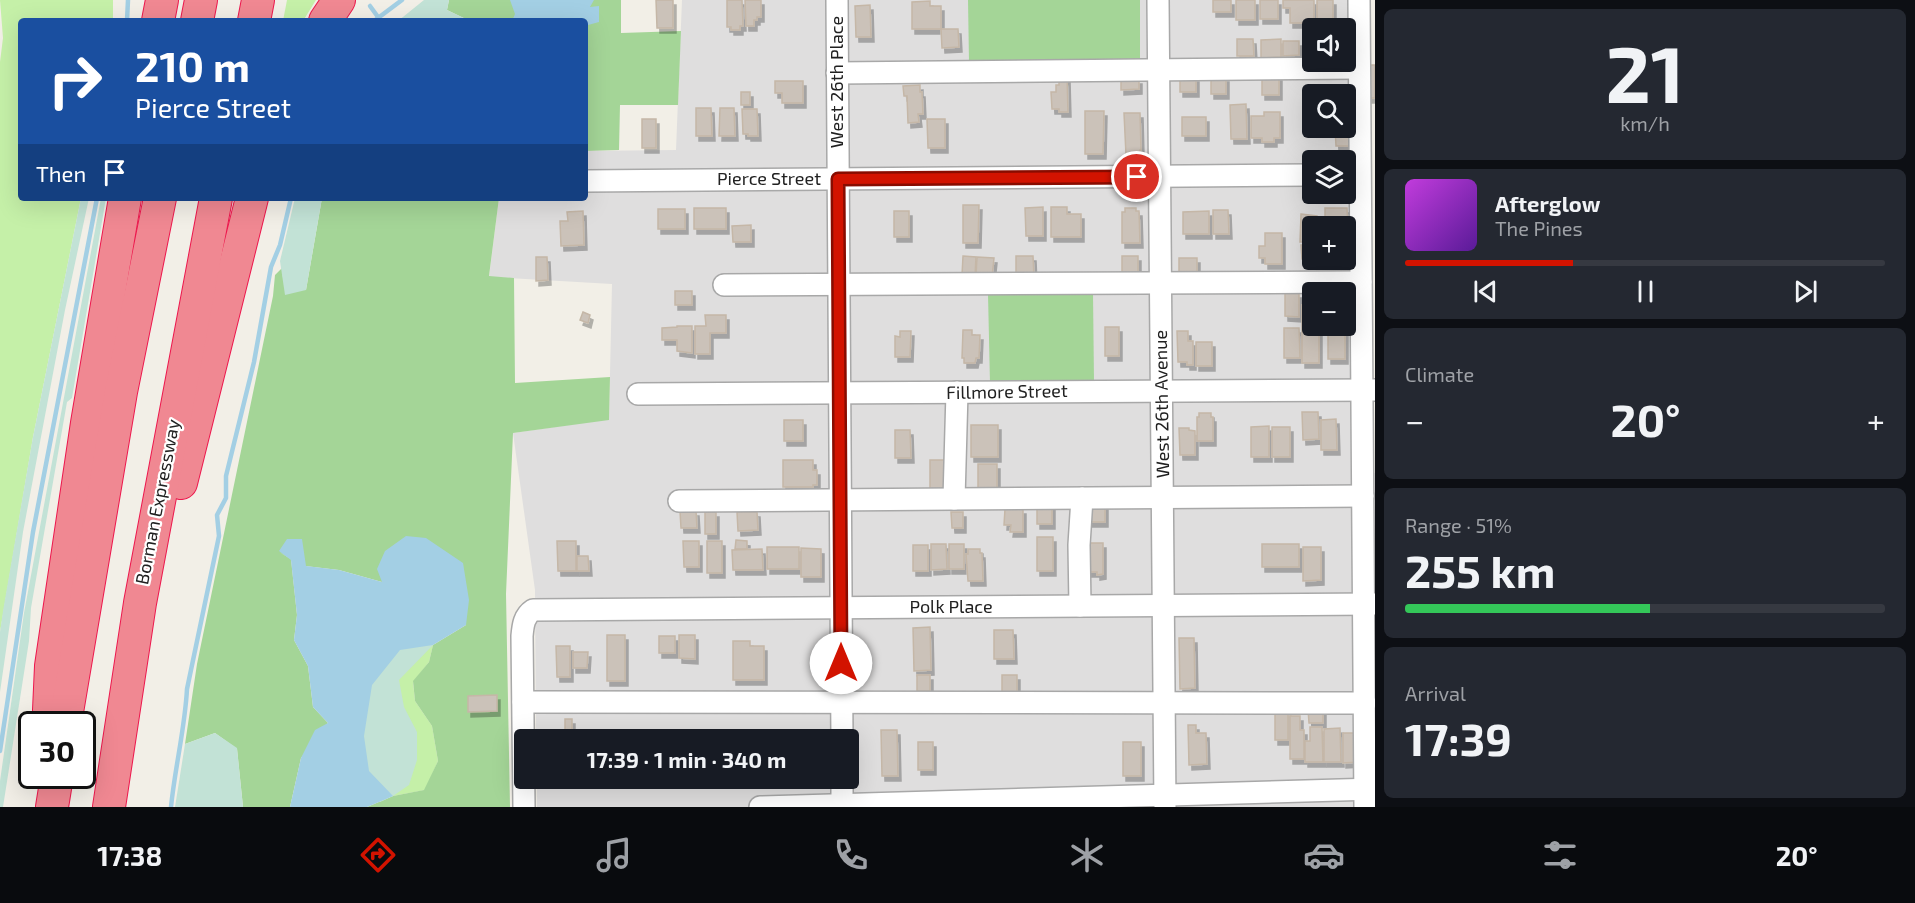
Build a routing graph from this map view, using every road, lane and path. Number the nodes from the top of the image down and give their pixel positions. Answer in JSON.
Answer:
{"nodes":[{"id":1,"x":162,"y":0,"type":"edge"},
{"id":2,"x":201,"y":0,"type":"edge"},
{"id":3,"x":258,"y":0,"type":"edge"},
{"id":4,"x":339,"y":0,"type":"edge"},
{"id":5,"x":837,"y":0,"type":"edge"},
{"id":6,"x":1158,"y":0,"type":"edge"},
{"id":7,"x":1359,"y":0,"type":"edge"},
{"id":8,"x":159,"y":18,"type":"edge"},
{"id":9,"x":198,"y":18,"type":"edge"},
{"id":10,"x":255,"y":18,"type":"edge"},
{"id":11,"x":327,"y":18,"type":"edge"},
{"id":12,"x":1359,"y":68,"type":"junction"},
{"id":13,"x":1159,"y":69,"type":"junction"},
{"id":14,"x":837,"y":73,"type":"junction"},
{"id":15,"x":1360,"y":175,"type":"edge"},
{"id":16,"x":1302,"y":176,"type":"edge"},
{"id":17,"x":1160,"y":177,"type":"junction"},
{"id":18,"x":838,"y":179,"type":"junction"},
{"id":19,"x":588,"y":181,"type":"edge"},
{"id":20,"x":125,"y":201,"type":"edge"},
{"id":21,"x":159,"y":201,"type":"edge"},
{"id":22,"x":215,"y":201,"type":"edge"},
{"id":23,"x":251,"y":201,"type":"edge"},
{"id":24,"x":1361,"y":282,"type":"junction"},
{"id":25,"x":1161,"y":283,"type":"junction"},
{"id":26,"x":724,"y":285,"type":"dead end"},
{"id":27,"x":838,"y":285,"type":"junction"},
{"id":28,"x":1369,"y":390,"type":"edge"},
{"id":29,"x":1161,"y":391,"type":"junction"},
{"id":30,"x":957,"y":392,"type":"junction"},
{"id":31,"x":638,"y":394,"type":"dead end"},
{"id":32,"x":839,"y":394,"type":"junction"},
{"id":33,"x":1363,"y":496,"type":"junction"},
{"id":34,"x":1162,"y":497,"type":"junction"},
{"id":35,"x":1082,"y":498,"type":"junction"},
{"id":36,"x":954,"y":499,"type":"junction"},
{"id":37,"x":840,"y":500,"type":"junction"},
{"id":38,"x":679,"y":501,"type":"dead end"},
{"id":39,"x":140,"y":603,"type":"junction"},
{"id":40,"x":1369,"y":604,"type":"edge"},
{"id":41,"x":1080,"y":606,"type":"junction"},
{"id":42,"x":1163,"y":606,"type":"junction"},
{"id":43,"x":841,"y":608,"type":"junction"},
{"id":44,"x":523,"y":702,"type":"junction"},
{"id":45,"x":842,"y":702,"type":"junction"},
{"id":46,"x":1164,"y":703,"type":"junction"},
{"id":47,"x":1365,"y":703,"type":"junction"},
{"id":48,"x":49,"y":711,"type":"edge"},
{"id":49,"x":67,"y":711,"type":"edge"},
{"id":50,"x":842,"y":729,"type":"edge"},
{"id":51,"x":45,"y":789,"type":"edge"},
{"id":52,"x":55,"y":789,"type":"edge"},
{"id":53,"x":842,"y":789,"type":"edge"},
{"id":54,"x":1369,"y":795,"type":"edge"},
{"id":55,"x":1165,"y":801,"type":"edge"},
{"id":56,"x":842,"y":806,"type":"edge"},
{"id":57,"x":44,"y":807,"type":"edge"},
{"id":58,"x":52,"y":807,"type":"edge"},
{"id":59,"x":109,"y":807,"type":"edge"},
{"id":60,"x":524,"y":807,"type":"edge"},
{"id":61,"x":760,"y":807,"type":"edge"}],
"edges":[{"from":1,"to":8,"type":"highway"},
{"from":2,"to":9,"type":"highway"},
{"from":3,"to":10,"type":"highway"},
{"from":4,"to":11,"type":"highway"},
{"from":5,"to":14,"type":"street","name":"West 26th Place"},
{"from":6,"to":13,"type":"street","name":"West 26th Avenue"},
{"from":7,"to":12,"type":"street"},
{"from":12,"to":13,"type":"street"},
{"from":12,"to":15,"type":"street"},
{"from":13,"to":14,"type":"street"},
{"from":13,"to":17,"type":"street","name":"West 26th Avenue"},
{"from":14,"to":18,"type":"street","name":"West 26th Place"},
{"from":15,"to":24,"type":"street"},
{"from":16,"to":17,"type":"street","name":"Pierce Street"},
{"from":17,"to":18,"type":"street","name":"Pierce Street"},
{"from":17,"to":25,"type":"street","name":"West 26th Avenue"},
{"from":18,"to":19,"type":"street","name":"Pierce Street"},
{"from":18,"to":27,"type":"street","name":"West 26th Place"},
{"from":20,"to":48,"type":"highway"},
{"from":21,"to":49,"type":"highway"},
{"from":22,"to":39,"type":"highway","name":"Borman Expressway"},
{"from":23,"to":39,"type":"highway"},
{"from":24,"to":25,"type":"street"},
{"from":24,"to":28,"type":"street"},
{"from":25,"to":27,"type":"street"},
{"from":25,"to":29,"type":"street","name":"West 26th Avenue"},
{"from":26,"to":27,"type":"street"},
{"from":27,"to":32,"type":"street","name":"West 26th Place"},
{"from":28,"to":29,"type":"street","name":"Fillmore Street"},
{"from":28,"to":33,"type":"street"},
{"from":29,"to":30,"type":"street","name":"Fillmore Street"},
{"from":29,"to":34,"type":"street","name":"West 26th Avenue"},
{"from":30,"to":32,"type":"street","name":"Fillmore Street"},
{"from":30,"to":36,"type":"street"},
{"from":31,"to":32,"type":"street","name":"Fillmore Street"},
{"from":32,"to":37,"type":"street","name":"West 26th Place"},
{"from":33,"to":34,"type":"street"},
{"from":33,"to":40,"type":"street"},
{"from":34,"to":35,"type":"street"},
{"from":34,"to":42,"type":"street","name":"West 26th Avenue"},
{"from":35,"to":36,"type":"street"},
{"from":35,"to":41,"type":"street"},
{"from":36,"to":37,"type":"street"},
{"from":37,"to":38,"type":"street"},
{"from":37,"to":43,"type":"street","name":"West 26th Place"},
{"from":39,"to":59,"type":"highway","name":"Borman Expressway"},
{"from":40,"to":42,"type":"street","name":"Polk Place"},
{"from":40,"to":47,"type":"street"},
{"from":41,"to":42,"type":"street","name":"Polk Place"},
{"from":41,"to":43,"type":"street","name":"Polk Place"},
{"from":42,"to":46,"type":"street","name":"West 26th Avenue"},
{"from":43,"to":44,"type":"street","name":"Polk Place"},
{"from":43,"to":45,"type":"street","name":"West 26th Place"},
{"from":44,"to":45,"type":"street"},
{"from":44,"to":60,"type":"street"},
{"from":45,"to":46,"type":"street"},
{"from":45,"to":50,"type":"street","name":"West 26th Place"},
{"from":46,"to":47,"type":"street"},
{"from":46,"to":55,"type":"street","name":"West 26th Avenue"},
{"from":47,"to":54,"type":"street"},
{"from":51,"to":57,"type":"highway"},
{"from":52,"to":58,"type":"highway"},
{"from":53,"to":56,"type":"street"},
{"from":54,"to":55,"type":"street"},
{"from":55,"to":56,"type":"street"},
{"from":56,"to":61,"type":"street"}]}
